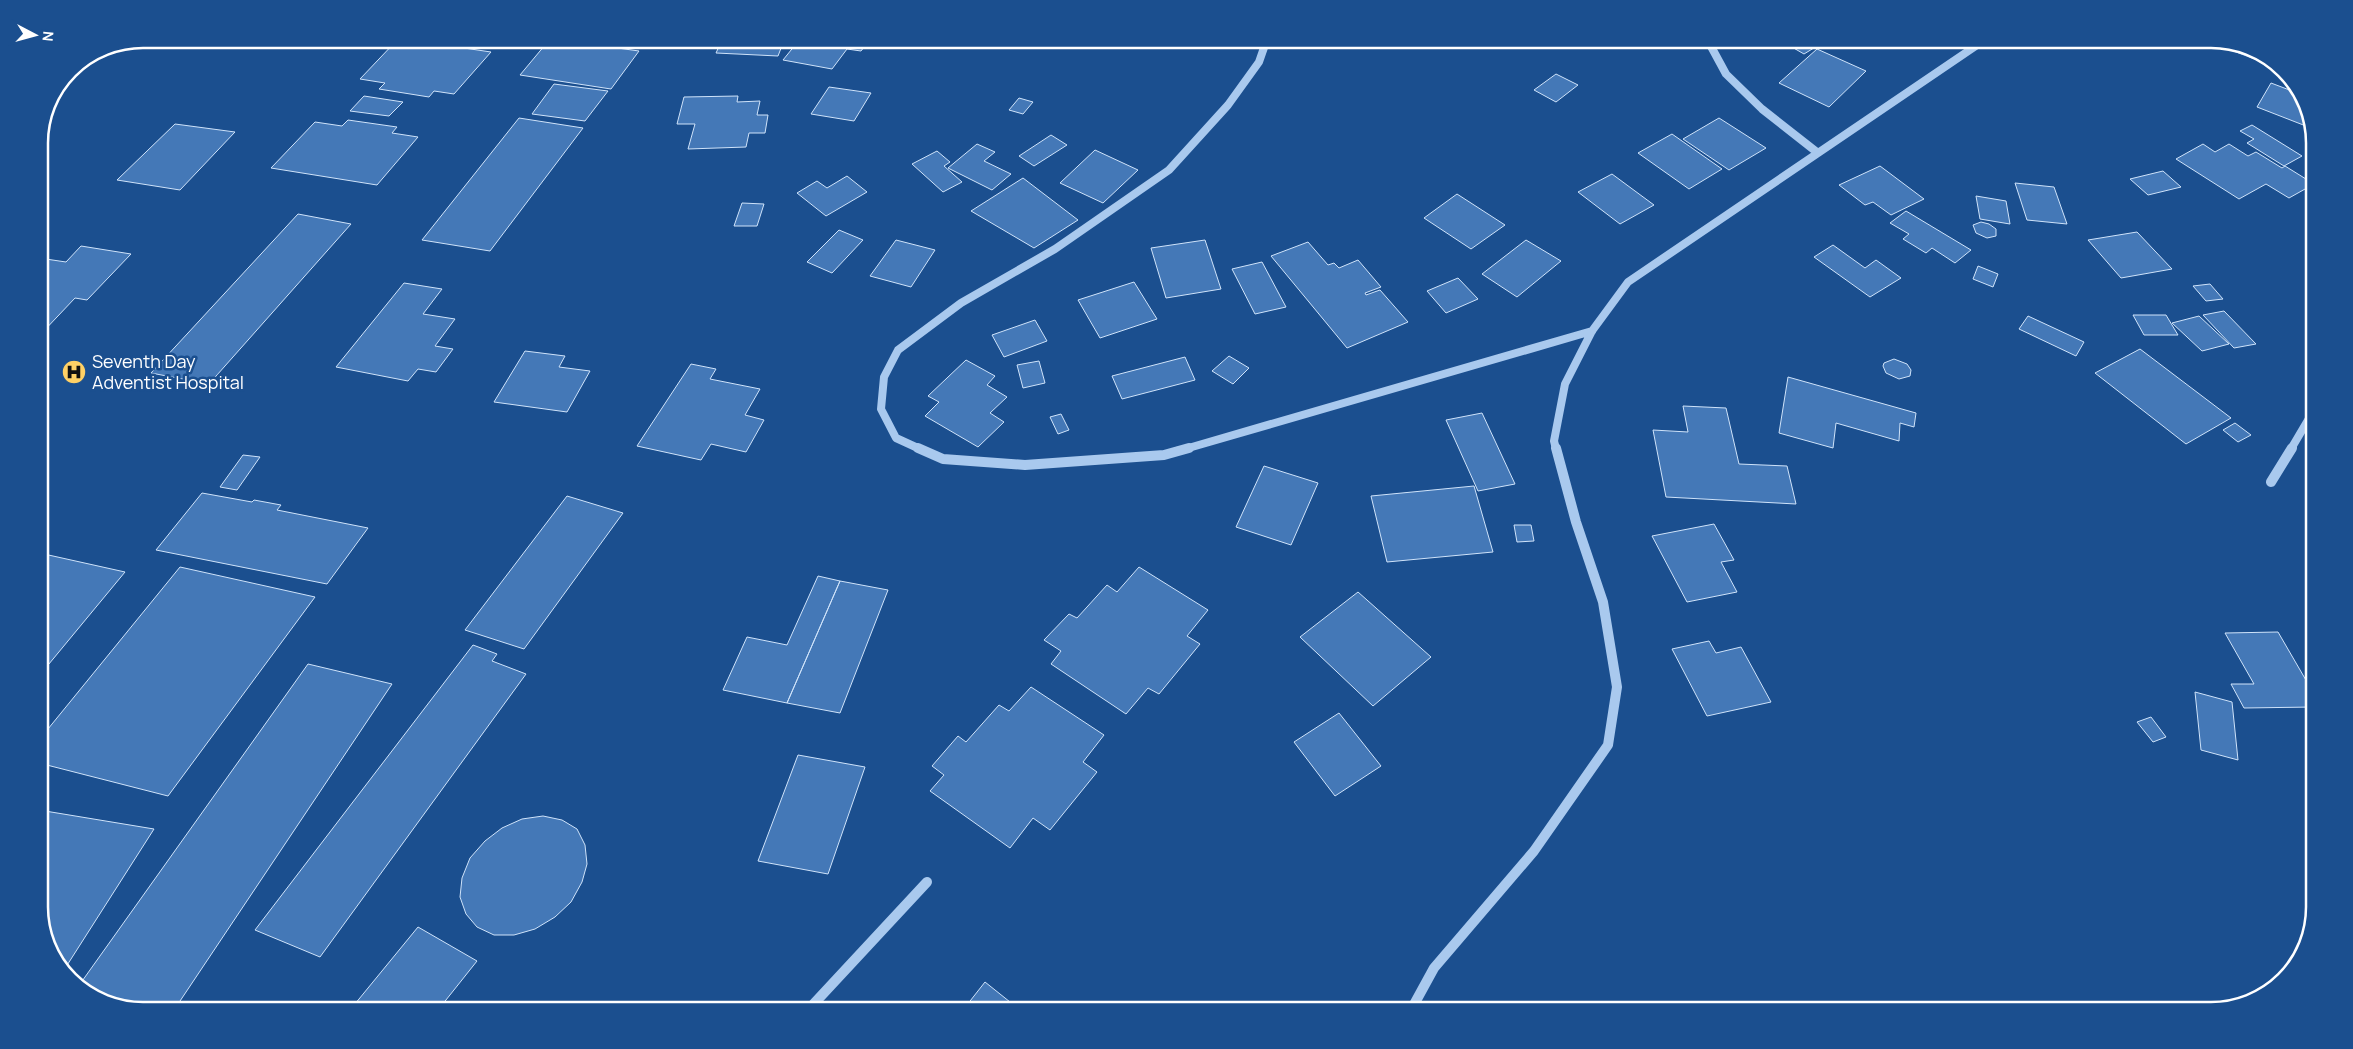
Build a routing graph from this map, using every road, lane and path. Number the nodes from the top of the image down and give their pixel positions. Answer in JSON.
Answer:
{"nodes":[{"id":1,"x":1263,"y":48,"type":"edge"},
{"id":2,"x":1712,"y":48,"type":"edge"},
{"id":3,"x":1973,"y":48,"type":"edge"},
{"id":4,"x":1818,"y":153,"type":"junction"},
{"id":5,"x":1592,"y":331,"type":"junction"},
{"id":6,"x":2305,"y":424,"type":"edge"},
{"id":7,"x":2271,"y":482,"type":"dead end"},
{"id":8,"x":927,"y":882,"type":"dead end"},
{"id":9,"x":815,"y":1002,"type":"edge"},
{"id":10,"x":1415,"y":1002,"type":"edge"}],
"edges":[{"from":1,"to":5,"type":"street"},
{"from":2,"to":4,"type":"street"},
{"from":3,"to":4,"type":"street"},
{"from":4,"to":5,"type":"street"},
{"from":5,"to":10,"type":"street"},
{"from":6,"to":7,"type":"street"},
{"from":8,"to":9,"type":"street"}]}
